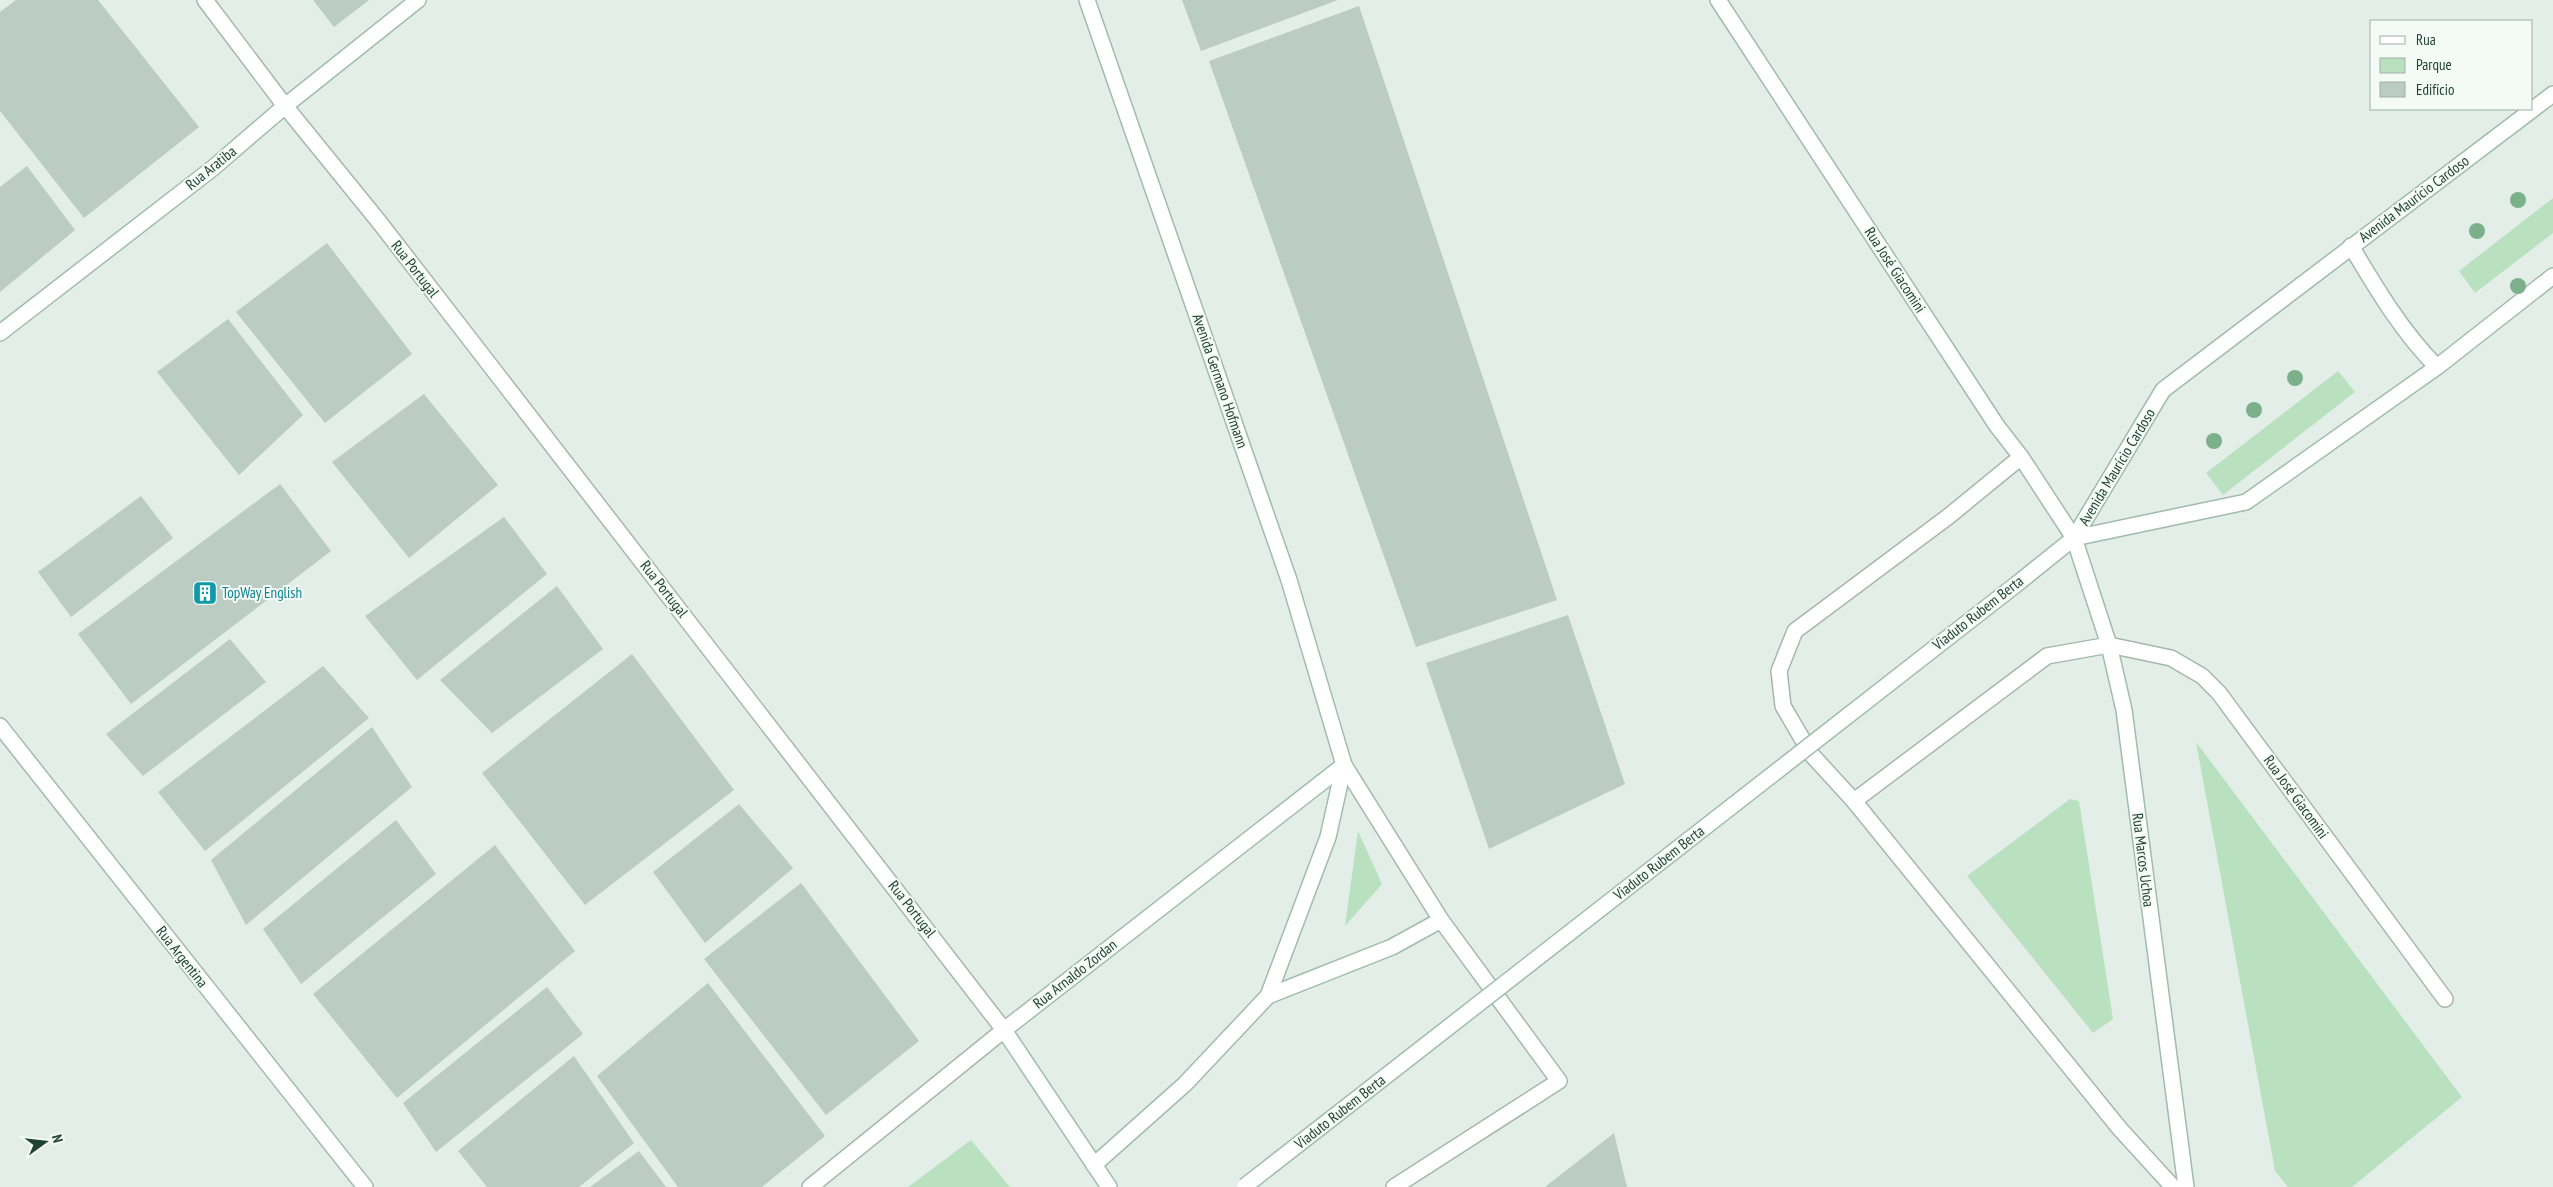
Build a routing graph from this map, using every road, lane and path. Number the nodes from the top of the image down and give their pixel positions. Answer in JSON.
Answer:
{"nodes":[{"id":1,"x":205,"y":0,"type":"edge"},
{"id":2,"x":418,"y":0,"type":"edge"},
{"id":3,"x":1087,"y":0,"type":"edge"},
{"id":4,"x":1718,"y":0,"type":"edge"},
{"id":5,"x":2553,"y":94,"type":"edge"},
{"id":6,"x":285,"y":106,"type":"junction"},
{"id":7,"x":2533,"y":109,"type":"edge"},
{"id":8,"x":2532,"y":110,"type":"edge"},
{"id":9,"x":2351,"y":246,"type":"junction"},
{"id":10,"x":2553,"y":276,"type":"edge"},
{"id":11,"x":0,"y":332,"type":"edge"},
{"id":12,"x":2437,"y":367,"type":"junction"},
{"id":13,"x":2021,"y":457,"type":"junction"},
{"id":14,"x":2074,"y":538,"type":"junction"},
{"id":15,"x":2109,"y":645,"type":"junction"},
{"id":16,"x":0,"y":726,"type":"edge"},
{"id":17,"x":1344,"y":765,"type":"junction"},
{"id":18,"x":1854,"y":801,"type":"junction"},
{"id":19,"x":1441,"y":920,"type":"junction"},
{"id":20,"x":1268,"y":996,"type":"junction"},
{"id":21,"x":2445,"y":999,"type":"dead end"},
{"id":22,"x":1004,"y":1030,"type":"junction"},
{"id":23,"x":1094,"y":1165,"type":"junction"},
{"id":24,"x":1244,"y":1186,"type":"edge"},
{"id":25,"x":365,"y":1187,"type":"edge"},
{"id":26,"x":810,"y":1187,"type":"edge"},
{"id":27,"x":1109,"y":1187,"type":"edge"},
{"id":28,"x":1394,"y":1187,"type":"edge"},
{"id":29,"x":2173,"y":1187,"type":"edge"},
{"id":30,"x":2186,"y":1187,"type":"edge"}],
"edges":[{"from":1,"to":6,"type":"street","name":"Rua Portugal"},
{"from":2,"to":6,"type":"street","name":"Rua Aratiba"},
{"from":3,"to":17,"type":"street","name":"Avenida Germano Hofmann"},
{"from":4,"to":13,"type":"street","name":"Rua José Giacomini"},
{"from":5,"to":7,"type":"street","name":"Avenida Maurício Cardoso"},
{"from":6,"to":11,"type":"street","name":"Rua Aratiba"},
{"from":6,"to":22,"type":"street","name":"Rua Portugal"},
{"from":8,"to":9,"type":"street","name":"Avenida Maurício Cardoso"},
{"from":9,"to":12,"type":"street"},
{"from":9,"to":14,"type":"street","name":"Avenida Maurício Cardoso"},
{"from":10,"to":12,"type":"street","name":"Avenida Maurício Cardoso"},
{"from":12,"to":14,"type":"street","name":"Avenida Maurício Cardoso"},
{"from":13,"to":14,"type":"street","name":"Rua José Giacomini"},
{"from":13,"to":18,"type":"street"},
{"from":14,"to":15,"type":"street","name":"Rua Marcos Uchoa"},
{"from":14,"to":24,"type":"street","name":"Viaduto Rubem Berta","bridge":true},
{"from":15,"to":18,"type":"street"},
{"from":15,"to":21,"type":"street","name":"Rua José Giacomini"},
{"from":15,"to":30,"type":"street","name":"Rua Marcos Uchoa"},
{"from":16,"to":25,"type":"street","name":"Rua Argentina"},
{"from":17,"to":19,"type":"street"},
{"from":17,"to":20,"type":"street"},
{"from":17,"to":22,"type":"street","name":"Rua Arnaldo Zordan"},
{"from":18,"to":29,"type":"street"},
{"from":19,"to":20,"type":"street"},
{"from":19,"to":28,"type":"street"},
{"from":20,"to":23,"type":"street"},
{"from":22,"to":23,"type":"street","name":"Rua Portugal"},
{"from":22,"to":26,"type":"street","name":"Rua Arnaldo Zordan"},
{"from":23,"to":27,"type":"street","name":"Rua Portugal"}]}
